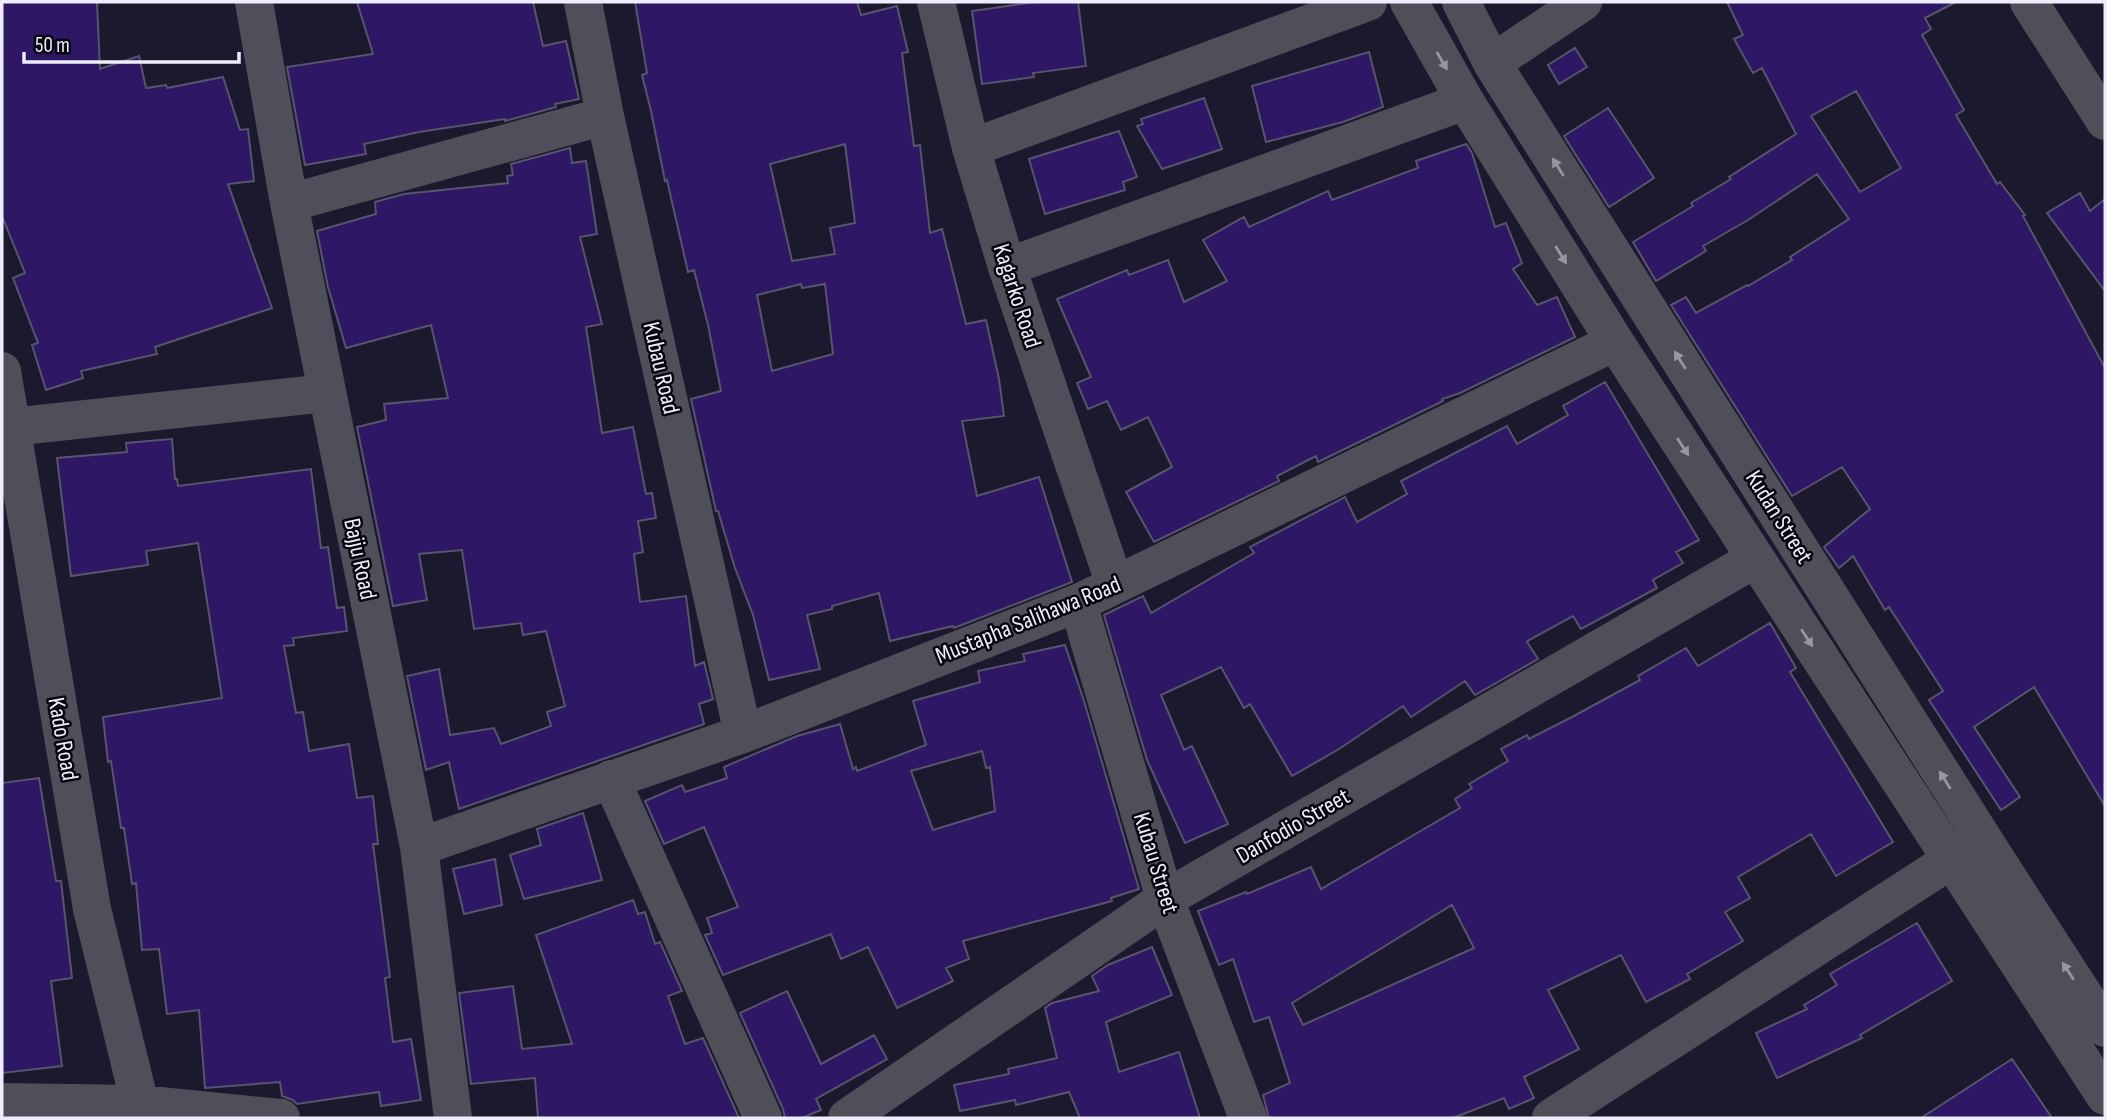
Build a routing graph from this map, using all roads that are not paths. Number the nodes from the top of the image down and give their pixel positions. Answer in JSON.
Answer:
{"nodes":[{"id":1,"x":254,"y":2,"type":"edge"},
{"id":2,"x":583,"y":2,"type":"edge"},
{"id":3,"x":936,"y":2,"type":"edge"},
{"id":4,"x":1368,"y":2,"type":"edge"},
{"id":5,"x":1409,"y":2,"type":"edge"},
{"id":6,"x":1461,"y":2,"type":"edge"},
{"id":7,"x":1583,"y":2,"type":"edge"},
{"id":8,"x":2029,"y":2,"type":"edge"},
{"id":9,"x":1492,"y":63,"type":"junction"},
{"id":10,"x":1465,"y":101,"type":"junction"},
{"id":11,"x":605,"y":116,"type":"junction"},
{"id":12,"x":2105,"y":121,"type":"edge"},
{"id":13,"x":971,"y":148,"type":"junction"},
{"id":14,"x":289,"y":203,"type":"junction"},
{"id":15,"x":1007,"y":267,"type":"junction"},
{"id":16,"x":1615,"y":342,"type":"junction"},
{"id":17,"x":2,"y":371,"type":"edge"},
{"id":18,"x":326,"y":393,"type":"junction"},
{"id":19,"x":6,"y":427,"type":"edge"},
{"id":20,"x":1755,"y":559,"type":"junction"},
{"id":21,"x":1115,"y":585,"type":"junction"},
{"id":22,"x":1078,"y":603,"type":"junction"},
{"id":23,"x":743,"y":734,"type":"junction"},
{"id":24,"x":611,"y":779,"type":"junction"},
{"id":25,"x":419,"y":847,"type":"junction"},
{"id":26,"x":1951,"y":860,"type":"junction"},
{"id":27,"x":1166,"y":900,"type":"junction"},
{"id":28,"x":2105,"y":1028,"type":"edge"},
{"id":29,"x":2105,"y":1096,"type":"edge"},
{"id":30,"x":2,"y":1102,"type":"edge"},
{"id":31,"x":140,"y":1104,"type":"junction"},
{"id":32,"x":1563,"y":1115,"type":"edge"},
{"id":33,"x":281,"y":1118,"type":"edge"},
{"id":34,"x":453,"y":1118,"type":"edge"},
{"id":35,"x":763,"y":1118,"type":"edge"},
{"id":36,"x":847,"y":1118,"type":"edge"},
{"id":37,"x":1248,"y":1118,"type":"edge"}],
"edges":[{"from":1,"to":14,"type":"street","name":"Bajju Road"},
{"from":2,"to":11,"type":"street","name":"Kubau Road"},
{"from":3,"to":13,"type":"street","name":"Kagarko Road"},
{"from":4,"to":13,"type":"street"},
{"from":5,"to":10,"type":"street","one_way":true},
{"from":6,"to":9,"type":"street","name":"Kudan Street"},
{"from":7,"to":9,"type":"street"},
{"from":8,"to":12,"type":"street"},
{"from":28,"to":9,"type":"street","name":"Kudan Street","one_way":true},
{"from":10,"to":15,"type":"street"},
{"from":10,"to":16,"type":"street","one_way":true},
{"from":11,"to":14,"type":"street"},
{"from":11,"to":23,"type":"street","name":"Kubau Road"},
{"from":13,"to":15,"type":"street","name":"Kagarko Road"},
{"from":14,"to":18,"type":"street","name":"Bajju Road"},
{"from":15,"to":21,"type":"street","name":"Kagarko Road"},
{"from":16,"to":20,"type":"street","one_way":true},
{"from":16,"to":21,"type":"street","name":"Mustapha Salihawa Road"},
{"from":17,"to":19,"type":"street","name":"Kado Road"},
{"from":18,"to":19,"type":"street"},
{"from":18,"to":25,"type":"street","name":"Bajju Road"},
{"from":19,"to":31,"type":"street","name":"Kado Road"},
{"from":20,"to":26,"type":"street","one_way":true},
{"from":20,"to":27,"type":"street","name":"Danfodio Street"},
{"from":21,"to":22,"type":"street","name":"Mustapha Salihawa Road"},
{"from":22,"to":23,"type":"street","name":"Mustapha Salihawa Road"},
{"from":22,"to":27,"type":"street","name":"Kubau Street"},
{"from":23,"to":24,"type":"street","name":"Mustapha Salihawa Road"},
{"from":24,"to":25,"type":"street","name":"Mustapha Salihawa Road"},
{"from":24,"to":35,"type":"street"},
{"from":25,"to":34,"type":"street","name":"Bajju Road"},
{"from":26,"to":29,"type":"street"},
{"from":26,"to":32,"type":"street"},
{"from":27,"to":36,"type":"street","name":"Danfodio Street"},
{"from":27,"to":37,"type":"street","name":"Kubau Street"},
{"from":30,"to":31,"type":"street"},
{"from":31,"to":33,"type":"street"}]}
